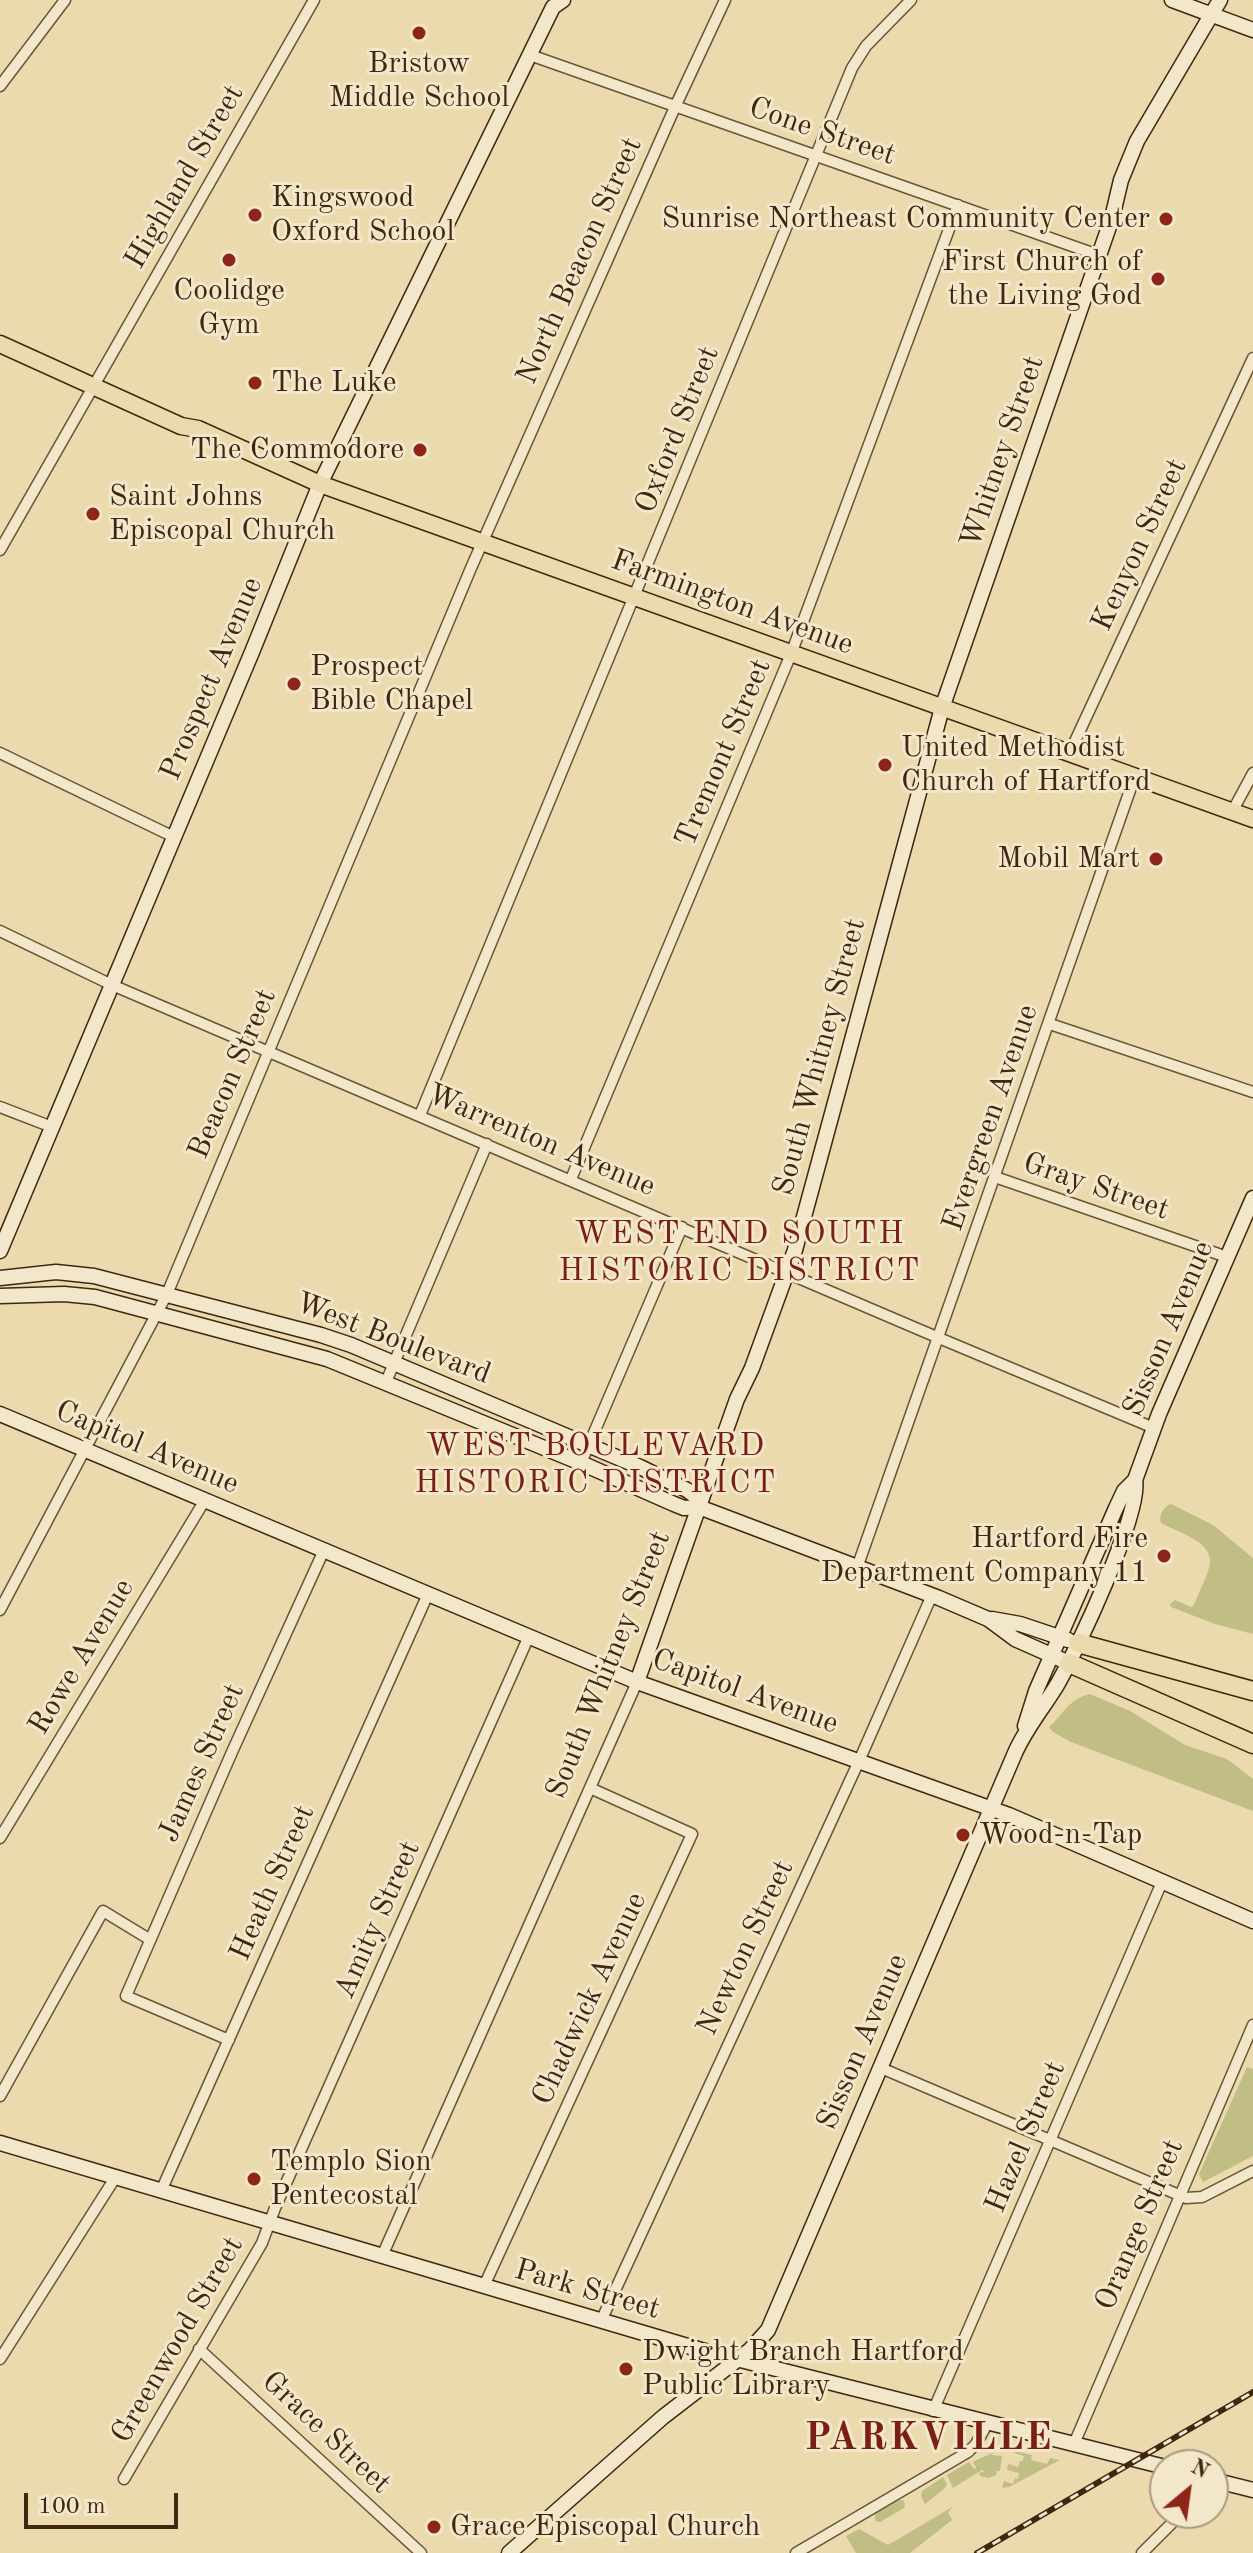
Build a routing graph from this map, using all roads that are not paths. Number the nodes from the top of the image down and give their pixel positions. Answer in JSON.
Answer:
{"nodes":[{"id":1,"x":65,"y":0,"type":"edge"},
{"id":2,"x":314,"y":0,"type":"edge"},
{"id":3,"x":725,"y":0,"type":"edge"},
{"id":4,"x":911,"y":0,"type":"edge"},
{"id":5,"x":1172,"y":0,"type":"edge"},
{"id":6,"x":1220,"y":0,"type":"edge"},
{"id":7,"x":556,"y":2,"type":"edge"},
{"id":8,"x":1211,"y":15,"type":"junction"},
{"id":9,"x":1253,"y":30,"type":"edge"},
{"id":10,"x":530,"y":55,"type":"junction"},
{"id":11,"x":0,"y":86,"type":"edge"},
{"id":12,"x":675,"y":107,"type":"junction"},
{"id":13,"x":817,"y":155,"type":"junction"},
{"id":14,"x":958,"y":205,"type":"junction"},
{"id":15,"x":1098,"y":255,"type":"junction"},
{"id":16,"x":0,"y":334,"type":"edge"},
{"id":17,"x":0,"y":344,"type":"edge"},
{"id":18,"x":1253,"y":358,"type":"edge"},
{"id":19,"x":96,"y":382,"type":"junction"},
{"id":20,"x":320,"y":484,"type":"junction"},
{"id":21,"x":482,"y":543,"type":"junction"},
{"id":22,"x":0,"y":550,"type":"edge"},
{"id":23,"x":635,"y":598,"type":"junction"},
{"id":24,"x":791,"y":654,"type":"junction"},
{"id":25,"x":942,"y":708,"type":"junction"},
{"id":26,"x":1070,"y":752,"type":"junction"},
{"id":27,"x":0,"y":753,"type":"edge"},
{"id":28,"x":1253,"y":773,"type":"edge"},
{"id":29,"x":1135,"y":776,"type":"junction"},
{"id":30,"x":1232,"y":812,"type":"junction"},
{"id":31,"x":1253,"y":819,"type":"edge"},
{"id":32,"x":174,"y":837,"type":"junction"},
{"id":33,"x":0,"y":931,"type":"edge"},
{"id":34,"x":112,"y":985,"type":"junction"},
{"id":35,"x":1050,"y":1024,"type":"junction"},
{"id":36,"x":269,"y":1050,"type":"junction"},
{"id":37,"x":1253,"y":1092,"type":"edge"},
{"id":38,"x":0,"y":1107,"type":"edge"},
{"id":39,"x":420,"y":1115,"type":"junction"},
{"id":40,"x":52,"y":1127,"type":"junction"},
{"id":41,"x":487,"y":1144,"type":"junction"},
{"id":42,"x":995,"y":1177,"type":"junction"},
{"id":43,"x":571,"y":1179,"type":"junction"},
{"id":44,"x":1253,"y":1198,"type":"edge"},
{"id":45,"x":682,"y":1227,"type":"junction"},
{"id":46,"x":0,"y":1251,"type":"edge"},
{"id":47,"x":1227,"y":1257,"type":"junction"},
{"id":48,"x":787,"y":1272,"type":"junction"},
{"id":49,"x":0,"y":1278,"type":"edge"},
{"id":50,"x":167,"y":1294,"type":"junction"},
{"id":51,"x":0,"y":1296,"type":"edge"},
{"id":52,"x":156,"y":1313,"type":"junction"},
{"id":53,"x":283,"y":1324,"type":"junction"},
{"id":54,"x":939,"y":1338,"type":"junction"},
{"id":55,"x":277,"y":1344,"type":"junction"},
{"id":56,"x":394,"y":1363,"type":"junction"},
{"id":57,"x":386,"y":1382,"type":"junction"},
{"id":58,"x":0,"y":1414,"type":"edge"},
{"id":59,"x":1154,"y":1428,"type":"junction"},
{"id":60,"x":589,"y":1446,"type":"junction"},
{"id":61,"x":84,"y":1450,"type":"junction"},
{"id":62,"x":581,"y":1463,"type":"junction"},
{"id":63,"x":1135,"y":1480,"type":"junction"},
{"id":64,"x":205,"y":1500,"type":"junction"},
{"id":65,"x":699,"y":1507,"type":"junction"},
{"id":66,"x":1106,"y":1530,"type":"junction"},
{"id":67,"x":1122,"y":1536,"type":"junction"},
{"id":68,"x":324,"y":1550,"type":"junction"},
{"id":69,"x":858,"y":1565,"type":"junction"},
{"id":70,"x":428,"y":1594,"type":"junction"},
{"id":71,"x":932,"y":1595,"type":"junction"},
{"id":72,"x":0,"y":1610,"type":"edge"},
{"id":73,"x":988,"y":1619,"type":"junction"},
{"id":74,"x":529,"y":1636,"type":"junction"},
{"id":75,"x":1069,"y":1640,"type":"junction"},
{"id":76,"x":1060,"y":1660,"type":"junction"},
{"id":77,"x":637,"y":1682,"type":"junction"},
{"id":78,"x":1253,"y":1691,"type":"edge"},
{"id":79,"x":1253,"y":1744,"type":"edge"},
{"id":80,"x":859,"y":1761,"type":"junction"},
{"id":81,"x":590,"y":1788,"type":"junction"},
{"id":82,"x":992,"y":1808,"type":"junction"},
{"id":83,"x":0,"y":1838,"type":"edge"},
{"id":84,"x":1162,"y":1882,"type":"junction"},
{"id":85,"x":1253,"y":1921,"type":"edge"},
{"id":86,"x":149,"y":1939,"type":"junction"},
{"id":87,"x":1253,"y":2025,"type":"edge"},
{"id":88,"x":229,"y":2040,"type":"junction"},
{"id":89,"x":881,"y":2068,"type":"junction"},
{"id":90,"x":0,"y":2096,"type":"edge"},
{"id":91,"x":1051,"y":2141,"type":"junction"},
{"id":92,"x":0,"y":2143,"type":"edge"},
{"id":93,"x":1253,"y":2171,"type":"edge"},
{"id":94,"x":115,"y":2178,"type":"junction"},
{"id":95,"x":161,"y":2191,"type":"junction"},
{"id":96,"x":1179,"y":2195,"type":"junction"},
{"id":97,"x":270,"y":2223,"type":"junction"},
{"id":98,"x":382,"y":2256,"type":"junction"},
{"id":99,"x":484,"y":2286,"type":"junction"},
{"id":100,"x":601,"y":2321,"type":"junction"},
{"id":101,"x":199,"y":2349,"type":"junction"},
{"id":102,"x":0,"y":2359,"type":"edge"},
{"id":103,"x":736,"y":2360,"type":"junction"},
{"id":104,"x":933,"y":2411,"type":"junction"},
{"id":105,"x":987,"y":2424,"type":"junction"},
{"id":106,"x":1074,"y":2444,"type":"junction"},
{"id":107,"x":1149,"y":2463,"type":"edge"},
{"id":108,"x":124,"y":2479,"type":"dead end"},
{"id":109,"x":1229,"y":2484,"type":"edge"},
{"id":110,"x":1253,"y":2490,"type":"edge"},
{"id":111,"x":1166,"y":2529,"type":"edge"},
{"id":112,"x":421,"y":2553,"type":"edge"},
{"id":113,"x":509,"y":2553,"type":"edge"},
{"id":114,"x":796,"y":2553,"type":"edge"},
{"id":115,"x":1142,"y":2553,"type":"edge"}],
"edges":[{"from":1,"to":11,"type":"street"},
{"from":2,"to":19,"type":"street","name":"Highland Street"},
{"from":3,"to":12,"type":"street","name":"North Beacon Street"},
{"from":4,"to":13,"type":"street","name":"Oxford Street"},
{"from":5,"to":8,"type":"main road"},
{"from":6,"to":8,"type":"main road","name":"Whitney Street"},
{"from":7,"to":10,"type":"main road","name":"Prospect Avenue"},
{"from":8,"to":9,"type":"main road"},
{"from":8,"to":15,"type":"main road","name":"Whitney Street"},
{"from":10,"to":12,"type":"street","name":"Cone Street"},
{"from":10,"to":20,"type":"main road","name":"Prospect Avenue"},
{"from":12,"to":13,"type":"street","name":"Cone Street"},
{"from":12,"to":21,"type":"street","name":"North Beacon Street"},
{"from":13,"to":14,"type":"street","name":"Cone Street"},
{"from":13,"to":23,"type":"street","name":"Oxford Street"},
{"from":14,"to":15,"type":"street","name":"Cone Street"},
{"from":14,"to":24,"type":"street","name":"Tremont Street"},
{"from":15,"to":25,"type":"main road","name":"Whitney Street"},
{"from":16,"to":19,"type":"main road","name":"Farmington Avenue"},
{"from":17,"to":19,"type":"main road","name":"Farmington Avenue"},
{"from":18,"to":26,"type":"street","name":"Kenyon Street"},
{"from":19,"to":20,"type":"main road","name":"Farmington Avenue"},
{"from":19,"to":22,"type":"street","name":"Highland Street"},
{"from":20,"to":21,"type":"main road","name":"Farmington Avenue"},
{"from":20,"to":32,"type":"main road","name":"Prospect Avenue"},
{"from":21,"to":23,"type":"main road","name":"Farmington Avenue"},
{"from":21,"to":36,"type":"street","name":"Beacon Street"},
{"from":23,"to":24,"type":"main road","name":"Farmington Avenue"},
{"from":23,"to":39,"type":"street","name":"Oxford Street"},
{"from":24,"to":25,"type":"main road","name":"Farmington Avenue"},
{"from":24,"to":43,"type":"street","name":"Tremont Street"},
{"from":25,"to":26,"type":"main road","name":"Farmington Avenue"},
{"from":25,"to":48,"type":"main road","name":"South Whitney Street"},
{"from":26,"to":29,"type":"main road","name":"Farmington Avenue"},
{"from":27,"to":32,"type":"street"},
{"from":28,"to":30,"type":"street"},
{"from":29,"to":30,"type":"main road","name":"Farmington Avenue"},
{"from":29,"to":35,"type":"street","name":"Evergreen Avenue"},
{"from":30,"to":31,"type":"main road","name":"Farmington Avenue"},
{"from":32,"to":34,"type":"main road","name":"Prospect Avenue"},
{"from":33,"to":34,"type":"street","name":"Warrenton Avenue"},
{"from":34,"to":36,"type":"street","name":"Warrenton Avenue"},
{"from":34,"to":40,"type":"main road","name":"Prospect Avenue"},
{"from":35,"to":37,"type":"street"},
{"from":35,"to":42,"type":"street","name":"Evergreen Avenue"},
{"from":36,"to":39,"type":"street","name":"Warrenton Avenue"},
{"from":36,"to":50,"type":"street","name":"Beacon Street"},
{"from":38,"to":40,"type":"street"},
{"from":39,"to":41,"type":"street","name":"Warrenton Avenue"},
{"from":40,"to":46,"type":"main road","name":"Prospect Avenue"},
{"from":41,"to":43,"type":"street","name":"Warrenton Avenue"},
{"from":41,"to":56,"type":"street"},
{"from":42,"to":47,"type":"street","name":"Gray Street"},
{"from":42,"to":54,"type":"street","name":"Evergreen Avenue"},
{"from":43,"to":45,"type":"street","name":"Warrenton Avenue"},
{"from":44,"to":47,"type":"main road","name":"Sisson Avenue"},
{"from":45,"to":48,"type":"street","name":"Warrenton Avenue"},
{"from":45,"to":60,"type":"street"},
{"from":47,"to":59,"type":"main road","name":"Sisson Avenue"},
{"from":48,"to":54,"type":"street","name":"Warrenton Avenue"},
{"from":48,"to":65,"type":"main road","name":"South Whitney Street"},
{"from":49,"to":50,"type":"main road","name":"West Boulevard"},
{"from":50,"to":52,"type":"street","name":"Beacon Street"},
{"from":50,"to":53,"type":"main road","name":"West Boulevard"},
{"from":51,"to":52,"type":"main road","name":"West Boulevard"},
{"from":52,"to":55,"type":"main road","name":"West Boulevard"},
{"from":52,"to":61,"type":"street","name":"Beacon Street"},
{"from":53,"to":55,"type":"main road"},
{"from":53,"to":56,"type":"main road","name":"West Boulevard"},
{"from":54,"to":59,"type":"street","name":"Warrenton Avenue"},
{"from":54,"to":69,"type":"street","name":"Evergreen Avenue"},
{"from":55,"to":57,"type":"main road","name":"West Boulevard"},
{"from":56,"to":57,"type":"street"},
{"from":56,"to":60,"type":"main road","name":"West Boulevard"},
{"from":57,"to":62,"type":"main road","name":"West Boulevard"},
{"from":58,"to":61,"type":"main road","name":"Capitol Avenue"},
{"from":59,"to":63,"type":"main road","name":"Sisson Avenue"},
{"from":60,"to":62,"type":"street"},
{"from":60,"to":65,"type":"main road","name":"West Boulevard"},
{"from":61,"to":64,"type":"main road","name":"Capitol Avenue"},
{"from":61,"to":72,"type":"street","name":"Beacon Street"},
{"from":62,"to":65,"type":"main road","name":"West Boulevard"},
{"from":63,"to":66,"type":"main road","name":"Sisson Avenue"},
{"from":63,"to":67,"type":"main road","name":"Sisson Avenue"},
{"from":64,"to":68,"type":"main road","name":"Capitol Avenue"},
{"from":64,"to":83,"type":"street","name":"Rowe Avenue"},
{"from":65,"to":69,"type":"main road","name":"West Boulevard"},
{"from":65,"to":77,"type":"main road","name":"South Whitney Street"},
{"from":66,"to":67,"type":"main road"},
{"from":66,"to":75,"type":"main road","name":"Sisson Avenue"},
{"from":67,"to":75,"type":"main road","name":"Sisson Avenue"},
{"from":68,"to":70,"type":"main road","name":"Capitol Avenue"},
{"from":68,"to":86,"type":"street","name":"James Street"},
{"from":69,"to":71,"type":"main road","name":"West Boulevard"},
{"from":70,"to":74,"type":"main road","name":"Capitol Avenue"},
{"from":70,"to":88,"type":"street","name":"Heath Street"},
{"from":71,"to":73,"type":"main road","name":"West Boulevard"},
{"from":71,"to":80,"type":"street","name":"Newton Street"},
{"from":73,"to":75,"type":"main road","name":"West Boulevard"},
{"from":73,"to":76,"type":"main road","name":"West Boulevard"},
{"from":74,"to":77,"type":"main road","name":"Capitol Avenue"},
{"from":74,"to":97,"type":"street","name":"Amity Street"},
{"from":75,"to":76,"type":"main road","name":"Sisson Avenue"},
{"from":75,"to":78,"type":"highway"},
{"from":76,"to":79,"type":"highway"},
{"from":76,"to":82,"type":"main road","name":"Sisson Avenue"},
{"from":77,"to":80,"type":"main road","name":"Capitol Avenue"},
{"from":77,"to":81,"type":"street","name":"South Whitney Street"},
{"from":80,"to":82,"type":"main road","name":"Capitol Avenue"},
{"from":80,"to":100,"type":"street","name":"Newton Street"},
{"from":81,"to":98,"type":"street","name":"South Whitney Street"},
{"from":81,"to":99,"type":"street","name":"Chadwick Avenue"},
{"from":82,"to":84,"type":"main road","name":"Capitol Avenue"},
{"from":82,"to":89,"type":"main road","name":"Sisson Avenue"},
{"from":84,"to":85,"type":"main road","name":"Capitol Avenue"},
{"from":84,"to":91,"type":"street","name":"Hazel Street"},
{"from":86,"to":88,"type":"street","name":"James Street"},
{"from":86,"to":90,"type":"street"},
{"from":87,"to":96,"type":"street","name":"Orange Street"},
{"from":88,"to":95,"type":"street","name":"Heath Street"},
{"from":89,"to":91,"type":"street"},
{"from":89,"to":103,"type":"main road","name":"Sisson Avenue"},
{"from":91,"to":96,"type":"street"},
{"from":91,"to":104,"type":"street","name":"Hazel Street"},
{"from":92,"to":94,"type":"main road","name":"Park Street"},
{"from":93,"to":96,"type":"street"},
{"from":94,"to":95,"type":"main road","name":"Park Street"},
{"from":94,"to":102,"type":"street"},
{"from":95,"to":97,"type":"main road","name":"Park Street"},
{"from":96,"to":106,"type":"street","name":"Orange Street"},
{"from":97,"to":98,"type":"main road","name":"Park Street"},
{"from":97,"to":101,"type":"street","name":"Greenwood Street"},
{"from":98,"to":99,"type":"main road","name":"Park Street"},
{"from":99,"to":100,"type":"main road","name":"Park Street"},
{"from":100,"to":103,"type":"main road","name":"Park Street"},
{"from":101,"to":108,"type":"street","name":"Greenwood Street"},
{"from":101,"to":112,"type":"street","name":"Grace Street"},
{"from":103,"to":104,"type":"main road","name":"Park Street"},
{"from":103,"to":113,"type":"main road","name":"Sisson Avenue"},
{"from":104,"to":105,"type":"main road","name":"Park Street"},
{"from":105,"to":106,"type":"main road","name":"Park Street"},
{"from":105,"to":114,"type":"street"},
{"from":106,"to":107,"type":"main road","name":"Park Street"},
{"from":109,"to":110,"type":"main road"},
{"from":111,"to":115,"type":"street"}]}
